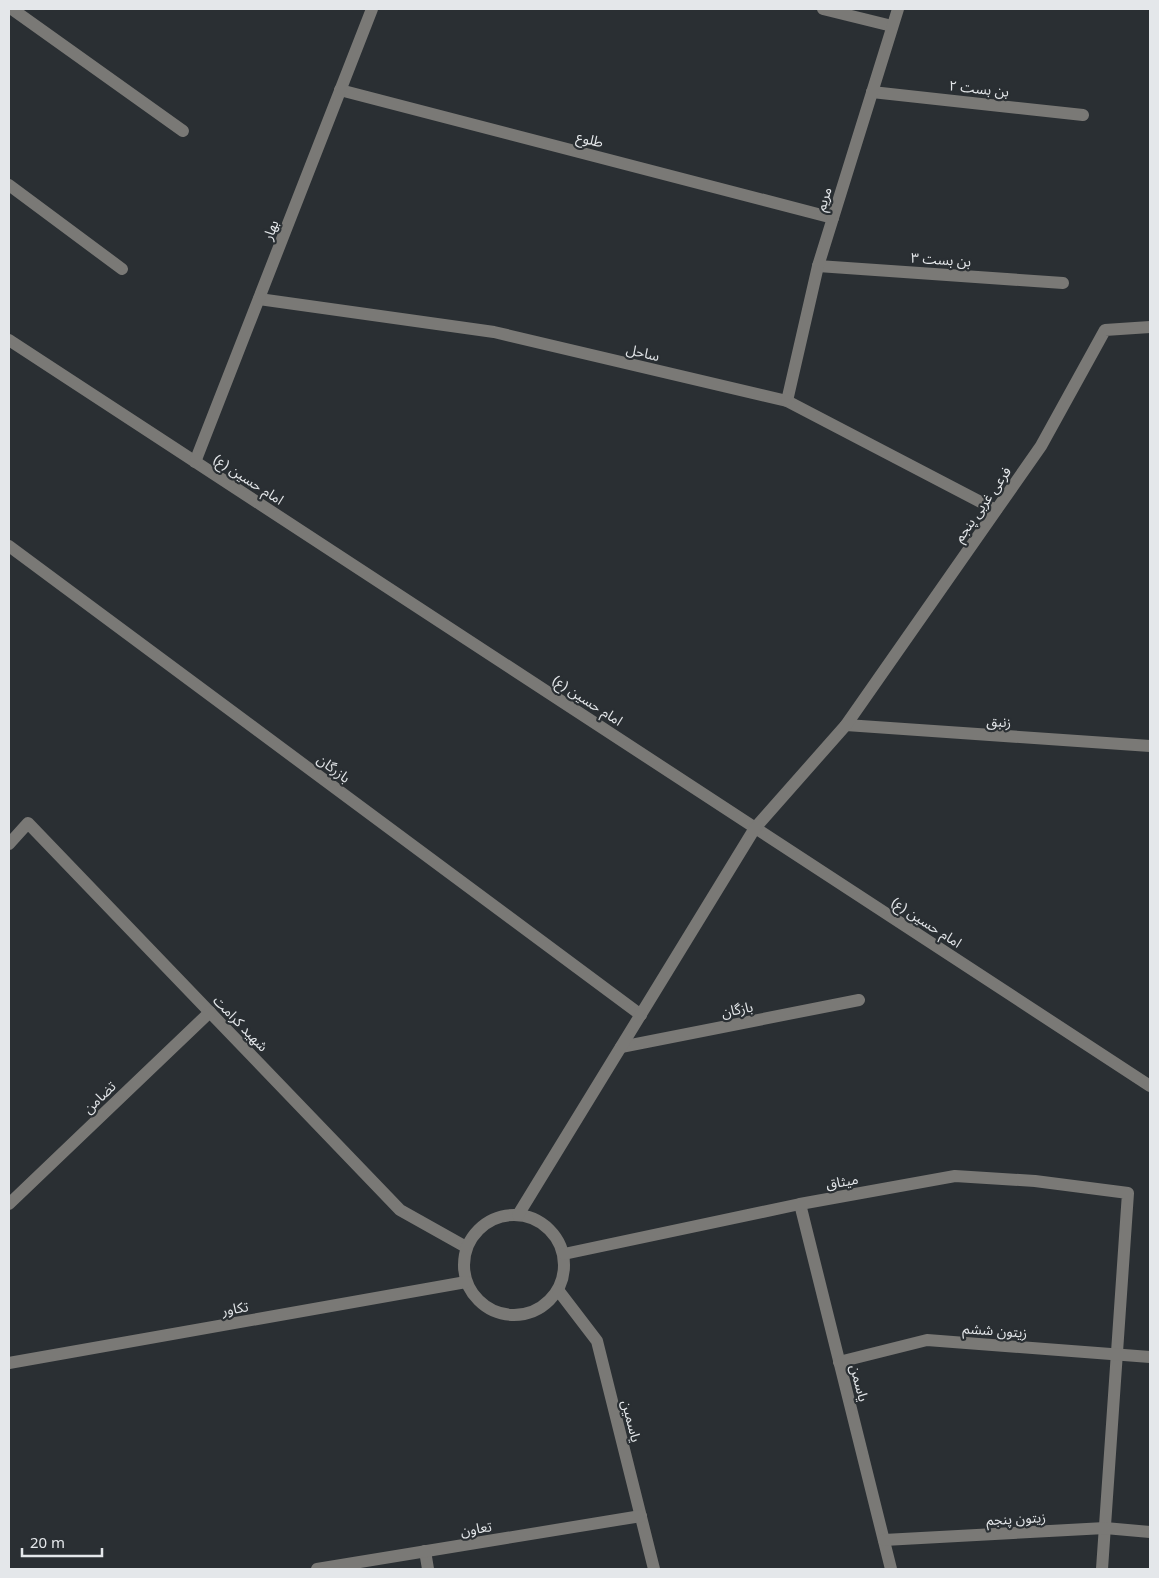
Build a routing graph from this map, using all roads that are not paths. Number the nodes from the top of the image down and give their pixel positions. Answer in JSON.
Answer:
{"nodes":[{"id":1,"x":12,"y":9,"type":"edge"},
{"id":2,"x":372,"y":9,"type":"edge"},
{"id":3,"x":823,"y":9,"type":"edge"},
{"id":4,"x":898,"y":9,"type":"edge"},
{"id":5,"x":892,"y":26,"type":"junction"},
{"id":6,"x":340,"y":90,"type":"junction"},
{"id":7,"x":872,"y":92,"type":"junction"},
{"id":8,"x":1084,"y":115,"type":"dead end"},
{"id":9,"x":183,"y":131,"type":"dead end"},
{"id":10,"x":9,"y":185,"type":"edge"},
{"id":11,"x":833,"y":218,"type":"junction"},
{"id":12,"x":818,"y":266,"type":"junction"},
{"id":13,"x":122,"y":270,"type":"dead end"},
{"id":14,"x":1063,"y":283,"type":"dead end"},
{"id":15,"x":259,"y":299,"type":"junction"},
{"id":16,"x":1150,"y":327,"type":"edge"},
{"id":17,"x":9,"y":340,"type":"edge"},
{"id":18,"x":786,"y":401,"type":"junction"},
{"id":19,"x":195,"y":462,"type":"junction"},
{"id":20,"x":996,"y":510,"type":"junction"},
{"id":21,"x":9,"y":546,"type":"edge"},
{"id":22,"x":846,"y":725,"type":"junction"},
{"id":23,"x":1150,"y":746,"type":"edge"},
{"id":24,"x":755,"y":828,"type":"junction"},
{"id":25,"x":9,"y":844,"type":"edge"},
{"id":26,"x":859,"y":1000,"type":"dead end"},
{"id":27,"x":210,"y":1012,"type":"junction"},
{"id":28,"x":640,"y":1015,"type":"junction"},
{"id":29,"x":621,"y":1047,"type":"junction"},
{"id":30,"x":1150,"y":1086,"type":"edge"},
{"id":31,"x":9,"y":1204,"type":"edge"},
{"id":32,"x":800,"y":1204,"type":"junction"},
{"id":33,"x":518,"y":1214,"type":"junction"},
{"id":34,"x":466,"y":1247,"type":"junction"},
{"id":35,"x":564,"y":1254,"type":"junction"},
{"id":36,"x":466,"y":1282,"type":"junction"},
{"id":37,"x":558,"y":1290,"type":"junction"},
{"id":38,"x":1117,"y":1354,"type":"junction"},
{"id":39,"x":1150,"y":1357,"type":"edge"},
{"id":40,"x":839,"y":1362,"type":"junction"},
{"id":41,"x":9,"y":1363,"type":"edge"},
{"id":42,"x":641,"y":1516,"type":"junction"},
{"id":43,"x":1105,"y":1528,"type":"junction"},
{"id":44,"x":1150,"y":1532,"type":"edge"},
{"id":45,"x":884,"y":1540,"type":"junction"},
{"id":46,"x":425,"y":1551,"type":"junction"},
{"id":47,"x":317,"y":1569,"type":"edge"},
{"id":48,"x":428,"y":1569,"type":"edge"},
{"id":49,"x":654,"y":1569,"type":"edge"},
{"id":50,"x":892,"y":1569,"type":"edge"},
{"id":51,"x":1102,"y":1569,"type":"edge"}],
"edges":[{"from":1,"to":9,"type":"street"},
{"from":2,"to":6,"type":"street","name":"بهار"},
{"from":3,"to":5,"type":"street"},
{"from":4,"to":5,"type":"street","name":"مریم"},
{"from":5,"to":7,"type":"street","name":"مریم"},
{"from":6,"to":11,"type":"street","name":"طلوع"},
{"from":6,"to":15,"type":"street","name":"بهار"},
{"from":7,"to":8,"type":"street","name":"بن بست ۲"},
{"from":7,"to":11,"type":"street","name":"مریم"},
{"from":10,"to":13,"type":"street"},
{"from":11,"to":12,"type":"street","name":"مریم"},
{"from":12,"to":14,"type":"street","name":"بن بست ۳"},
{"from":12,"to":18,"type":"street","name":"مریم"},
{"from":15,"to":18,"type":"street","name":"ساحل"},
{"from":15,"to":19,"type":"street","name":"بهار"},
{"from":16,"to":20,"type":"street","name":"فرعی غربی پنجم"},
{"from":17,"to":19,"type":"street","name":"امام حسین (ع)"},
{"from":18,"to":20,"type":"street","name":"ساحل"},
{"from":19,"to":24,"type":"street","name":"امام حسین (ع)"},
{"from":20,"to":22,"type":"street","name":"فرعی غربی پنجم"},
{"from":21,"to":28,"type":"street","name":"بازرگان"},
{"from":22,"to":23,"type":"street","name":"زنبق"},
{"from":22,"to":24,"type":"street","name":"فرعی غربی پنجم"},
{"from":24,"to":28,"type":"street","name":"فرعی غربی پنجم"},
{"from":24,"to":30,"type":"street","name":"امام حسین (ع)"},
{"from":25,"to":27,"type":"street","name":"شهید کرامت"},
{"from":26,"to":29,"type":"street","name":"بازگان"},
{"from":27,"to":31,"type":"street","name":"تضامن"},
{"from":27,"to":34,"type":"street","name":"شهید کرامت"},
{"from":28,"to":29,"type":"street","name":"فرعی غربی پنجم"},
{"from":29,"to":33,"type":"street","name":"فرعی غربی پنجم"},
{"from":32,"to":35,"type":"street","name":"میثاق"},
{"from":32,"to":38,"type":"street","name":"میثاق"},
{"from":32,"to":40,"type":"street","name":"یاسمن"},
{"from":33,"to":34,"type":"street"},
{"from":33,"to":35,"type":"street"},
{"from":34,"to":36,"type":"street"},
{"from":35,"to":37,"type":"street"},
{"from":36,"to":37,"type":"street"},
{"from":36,"to":41,"type":"street","name":"تکاور"},
{"from":37,"to":42,"type":"street","name":"یاسمین"},
{"from":38,"to":39,"type":"street","name":"زیتون ششم"},
{"from":38,"to":40,"type":"street","name":"زیتون ششم"},
{"from":38,"to":43,"type":"street"},
{"from":40,"to":45,"type":"street","name":"یاسمن"},
{"from":42,"to":46,"type":"street","name":"تعاون"},
{"from":42,"to":49,"type":"street","name":"یاسمین"},
{"from":43,"to":44,"type":"street","name":"زیتون پنجم"},
{"from":43,"to":45,"type":"street","name":"زیتون پنجم"},
{"from":43,"to":51,"type":"street"},
{"from":45,"to":50,"type":"street","name":"یاسمن"},
{"from":46,"to":47,"type":"street","name":"تعاون"},
{"from":46,"to":48,"type":"street"}]}
